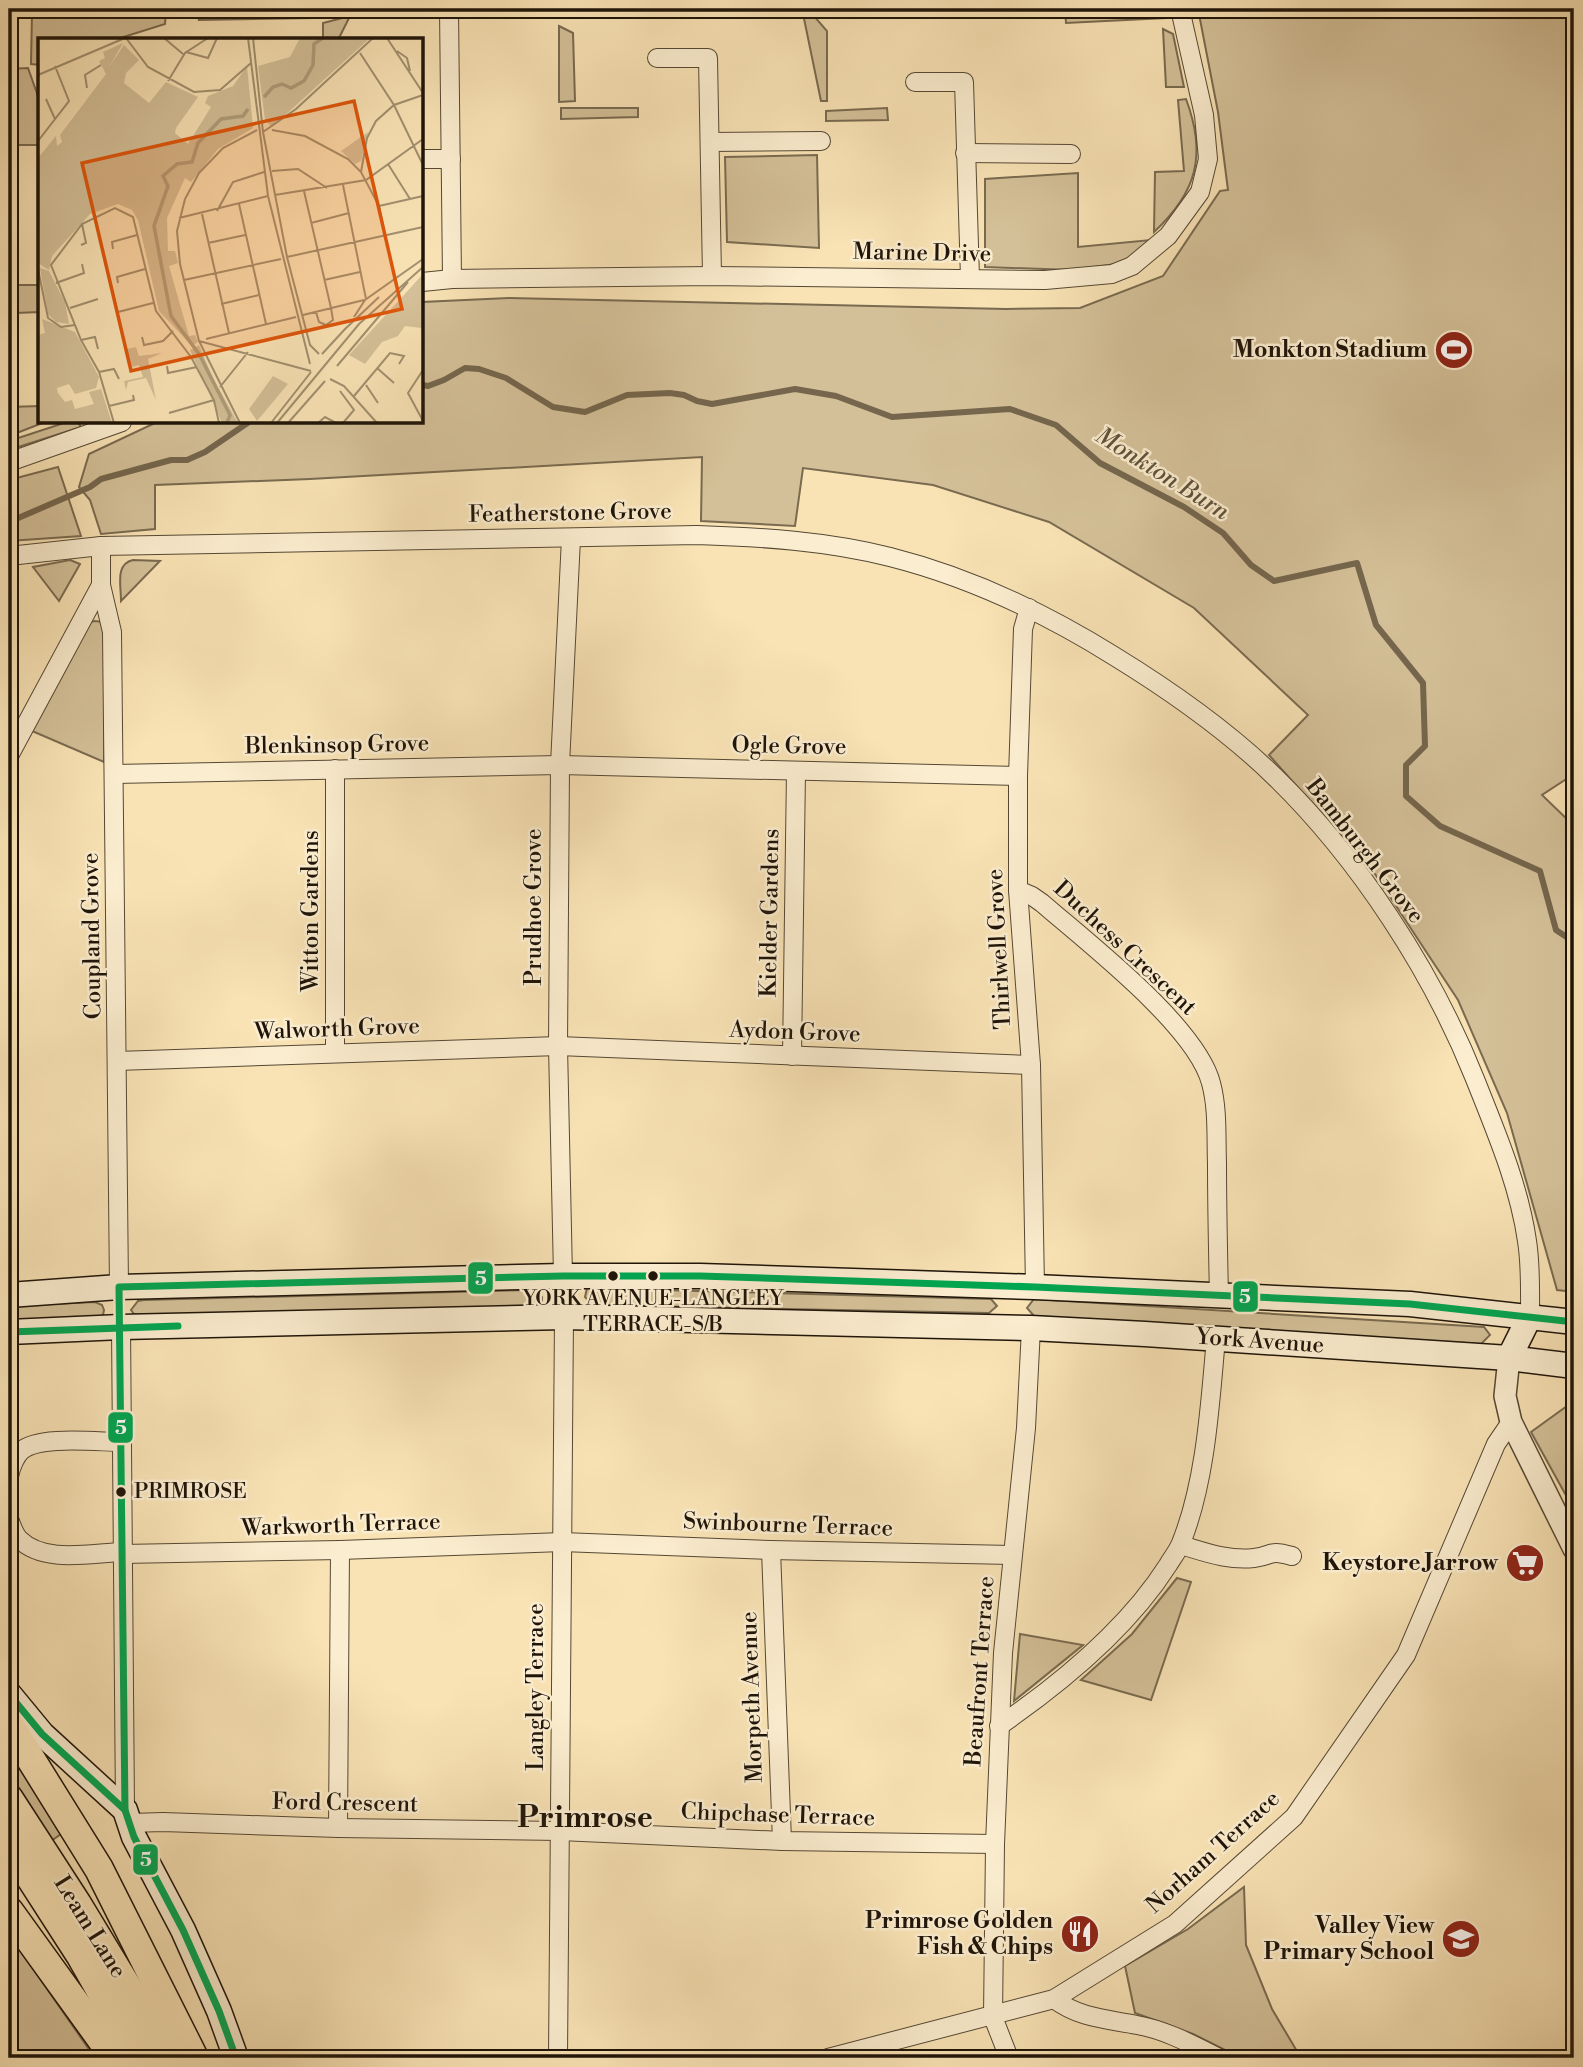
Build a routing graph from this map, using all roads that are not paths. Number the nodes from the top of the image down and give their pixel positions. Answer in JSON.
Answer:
{"nodes":[{"id":1,"x":449,"y":9,"type":"edge"},
{"id":2,"x":1180,"y":9,"type":"edge"},
{"id":3,"x":657,"y":58,"type":"dead end"},
{"id":4,"x":915,"y":82,"type":"dead end"},
{"id":5,"x":821,"y":141,"type":"dead end"},
{"id":6,"x":710,"y":142,"type":"junction"},
{"id":7,"x":965,"y":153,"type":"junction"},
{"id":8,"x":1071,"y":155,"type":"dead end"},
{"id":9,"x":424,"y":159,"type":"edge"},
{"id":10,"x":451,"y":159,"type":"junction"},
{"id":11,"x":712,"y":276,"type":"junction"},
{"id":12,"x":970,"y":278,"type":"junction"},
{"id":13,"x":452,"y":279,"type":"junction"},
{"id":14,"x":424,"y":282,"type":"edge"},
{"id":15,"x":116,"y":424,"type":"edge"},
{"id":16,"x":9,"y":462,"type":"edge"},
{"id":17,"x":571,"y":538,"type":"junction"},
{"id":18,"x":101,"y":546,"type":"junction"},
{"id":19,"x":9,"y":556,"type":"edge"},
{"id":20,"x":101,"y":585,"type":"junction"},
{"id":21,"x":1030,"y":608,"type":"junction"},
{"id":22,"x":9,"y":756,"type":"edge"},
{"id":23,"x":560,"y":765,"type":"junction"},
{"id":24,"x":335,"y":769,"type":"junction"},
{"id":25,"x":796,"y":771,"type":"junction"},
{"id":26,"x":114,"y":774,"type":"junction"},
{"id":27,"x":1018,"y":776,"type":"junction"},
{"id":28,"x":1018,"y":890,"type":"junction"},
{"id":29,"x":558,"y":1046,"type":"junction"},
{"id":30,"x":335,"y":1054,"type":"junction"},
{"id":31,"x":792,"y":1056,"type":"junction"},
{"id":32,"x":117,"y":1061,"type":"junction"},
{"id":33,"x":1031,"y":1065,"type":"junction"},
{"id":34,"x":562,"y":1276,"type":"junction"},
{"id":35,"x":1010,"y":1286,"type":"junction"},
{"id":36,"x":119,"y":1287,"type":"junction"},
{"id":37,"x":1035,"y":1287,"type":"junction"},
{"id":38,"x":9,"y":1295,"type":"edge"},
{"id":39,"x":1219,"y":1296,"type":"junction"},
{"id":40,"x":564,"y":1317,"type":"junction"},
{"id":41,"x":1530,"y":1317,"type":"junction"},
{"id":42,"x":1574,"y":1322,"type":"edge"},
{"id":43,"x":121,"y":1327,"type":"junction"},
{"id":44,"x":1021,"y":1328,"type":"junction"},
{"id":45,"x":9,"y":1332,"type":"edge"},
{"id":46,"x":1216,"y":1338,"type":"junction"},
{"id":47,"x":1509,"y":1358,"type":"junction"},
{"id":48,"x":1574,"y":1366,"type":"edge"},
{"id":49,"x":1511,"y":1422,"type":"junction"},
{"id":50,"x":122,"y":1442,"type":"junction"},
{"id":51,"x":9,"y":1476,"type":"edge"},
{"id":52,"x":9,"y":1519,"type":"edge"},
{"id":53,"x":562,"y":1542,"type":"junction"},
{"id":54,"x":1181,"y":1545,"type":"junction"},
{"id":55,"x":1574,"y":1549,"type":"edge"},
{"id":56,"x":340,"y":1550,"type":"junction"},
{"id":57,"x":771,"y":1550,"type":"junction"},
{"id":58,"x":122,"y":1553,"type":"junction"},
{"id":59,"x":1012,"y":1555,"type":"junction"},
{"id":60,"x":1292,"y":1556,"type":"dead end"},
{"id":61,"x":9,"y":1693,"type":"edge"},
{"id":62,"x":9,"y":1724,"type":"edge"},
{"id":63,"x":999,"y":1726,"type":"junction"},
{"id":64,"x":9,"y":1799,"type":"edge"},
{"id":65,"x":127,"y":1816,"type":"junction"},
{"id":66,"x":338,"y":1828,"type":"junction"},
{"id":67,"x":560,"y":1831,"type":"junction"},
{"id":68,"x":782,"y":1841,"type":"junction"},
{"id":69,"x":9,"y":1844,"type":"edge"},
{"id":70,"x":995,"y":1844,"type":"junction"},
{"id":71,"x":9,"y":1911,"type":"edge"},
{"id":72,"x":1054,"y":1999,"type":"junction"},
{"id":73,"x":993,"y":2017,"type":"junction"},
{"id":74,"x":115,"y":2058,"type":"edge"},
{"id":75,"x":139,"y":2058,"type":"edge"},
{"id":76,"x":167,"y":2058,"type":"edge"},
{"id":77,"x":194,"y":2058,"type":"edge"},
{"id":78,"x":236,"y":2058,"type":"edge"},
{"id":79,"x":558,"y":2058,"type":"edge"},
{"id":80,"x":828,"y":2058,"type":"edge"},
{"id":81,"x":1009,"y":2058,"type":"edge"},
{"id":82,"x":1219,"y":2058,"type":"edge"}],
"edges":[{"from":1,"to":10,"type":"street"},
{"from":2,"to":12,"type":"street","name":"Marine Drive"},
{"from":3,"to":6,"type":"street"},
{"from":4,"to":7,"type":"street"},
{"from":5,"to":6,"type":"street"},
{"from":6,"to":11,"type":"street"},
{"from":7,"to":8,"type":"street"},
{"from":7,"to":12,"type":"street"},
{"from":9,"to":10,"type":"street"},
{"from":10,"to":13,"type":"street"},
{"from":11,"to":12,"type":"street","name":"Marine Drive"},
{"from":11,"to":13,"type":"street","name":"Marine Drive"},
{"from":13,"to":14,"type":"street","name":"Marine Drive"},
{"from":15,"to":16,"type":"street"},
{"from":17,"to":18,"type":"street","name":"Featherstone Grove"},
{"from":17,"to":21,"type":"street","name":"Featherstone Grove"},
{"from":17,"to":23,"type":"street","name":"Prudhoe Grove"},
{"from":18,"to":19,"type":"street","name":"Featherstone Grove"},
{"from":18,"to":20,"type":"street","name":"Coupland Grove"},
{"from":20,"to":22,"type":"street"},
{"from":20,"to":26,"type":"street","name":"Coupland Grove"},
{"from":21,"to":27,"type":"street","name":"Thirlwell Grove"},
{"from":21,"to":41,"type":"street","name":"Bamburgh Grove"},
{"from":23,"to":24,"type":"street","name":"Blenkinsop Grove"},
{"from":23,"to":25,"type":"street","name":"Ogle Grove"},
{"from":23,"to":29,"type":"street","name":"Prudhoe Grove"},
{"from":24,"to":26,"type":"street","name":"Blenkinsop Grove"},
{"from":24,"to":30,"type":"street","name":"Witton Gardens"},
{"from":25,"to":27,"type":"street","name":"Ogle Grove"},
{"from":25,"to":31,"type":"street","name":"Kielder Gardens"},
{"from":26,"to":32,"type":"street","name":"Coupland Grove"},
{"from":27,"to":28,"type":"street","name":"Thirlwell Grove"},
{"from":28,"to":33,"type":"street","name":"Thirlwell Grove"},
{"from":28,"to":39,"type":"street","name":"Duchess Crescent"},
{"from":29,"to":30,"type":"street","name":"Walworth Grove"},
{"from":29,"to":31,"type":"street","name":"Aydon Grove"},
{"from":29,"to":34,"type":"street","name":"Prudhoe Grove"},
{"from":30,"to":32,"type":"street","name":"Walworth Grove"},
{"from":31,"to":33,"type":"street","name":"Aydon Grove"},
{"from":32,"to":36,"type":"street","name":"Coupland Grove"},
{"from":33,"to":37,"type":"street","name":"Thirlwell Grove"},
{"from":34,"to":35,"type":"main road","name":"York Avenue"},
{"from":34,"to":36,"type":"main road","name":"York Avenue"},
{"from":34,"to":40,"type":"main road"},
{"from":35,"to":37,"type":"main road","name":"York Avenue"},
{"from":35,"to":44,"type":"main road"},
{"from":36,"to":38,"type":"main road","name":"York Avenue"},
{"from":36,"to":43,"type":"main road"},
{"from":37,"to":39,"type":"main road","name":"York Avenue"},
{"from":39,"to":41,"type":"main road","name":"York Avenue"},
{"from":40,"to":43,"type":"main road","name":"York Avenue"},
{"from":40,"to":44,"type":"main road","name":"York Avenue"},
{"from":40,"to":53,"type":"street","name":"Langley Terrace"},
{"from":41,"to":42,"type":"main road","name":"York Avenue"},
{"from":41,"to":47,"type":"main road"},
{"from":43,"to":45,"type":"main road","name":"York Avenue"},
{"from":43,"to":50,"type":"street"},
{"from":44,"to":46,"type":"main road","name":"York Avenue"},
{"from":44,"to":59,"type":"street","name":"Beaufront Terrace"},
{"from":46,"to":47,"type":"main road","name":"York Avenue"},
{"from":46,"to":54,"type":"street"},
{"from":47,"to":48,"type":"main road","name":"York Avenue"},
{"from":47,"to":49,"type":"street"},
{"from":49,"to":55,"type":"street"},
{"from":49,"to":72,"type":"street","name":"Norham Terrace"},
{"from":50,"to":51,"type":"street"},
{"from":50,"to":58,"type":"street"},
{"from":52,"to":58,"type":"street","name":"Warkworth Terrace"},
{"from":53,"to":56,"type":"street","name":"Warkworth Terrace"},
{"from":53,"to":57,"type":"street","name":"Swinbourne Terrace"},
{"from":53,"to":67,"type":"street","name":"Langley Terrace"},
{"from":54,"to":60,"type":"street"},
{"from":54,"to":63,"type":"street"},
{"from":56,"to":58,"type":"street","name":"Warkworth Terrace"},
{"from":56,"to":66,"type":"street"},
{"from":57,"to":59,"type":"street","name":"Swinbourne Terrace"},
{"from":57,"to":68,"type":"street","name":"Morpeth Avenue"},
{"from":58,"to":65,"type":"street"},
{"from":59,"to":63,"type":"street","name":"Beaufront Terrace"},
{"from":61,"to":65,"type":"main road"},
{"from":62,"to":77,"type":"highway"},
{"from":63,"to":70,"type":"street","name":"Beaufront Terrace"},
{"from":64,"to":76,"type":"highway","name":"Leam Lane"},
{"from":65,"to":66,"type":"street","name":"Ford Crescent"},
{"from":65,"to":78,"type":"main road"},
{"from":66,"to":67,"type":"street","name":"Ford Crescent"},
{"from":67,"to":68,"type":"street","name":"Chipchase Terrace"},
{"from":67,"to":79,"type":"street","name":"Langley Terrace"},
{"from":68,"to":70,"type":"street","name":"Chipchase Terrace"},
{"from":69,"to":75,"type":"highway","name":"Leam Lane"},
{"from":70,"to":73,"type":"street","name":"Beaufront Terrace"},
{"from":71,"to":74,"type":"highway"},
{"from":72,"to":73,"type":"street","name":"Norham Terrace"},
{"from":72,"to":82,"type":"street"},
{"from":73,"to":80,"type":"street","name":"Norham Terrace"},
{"from":73,"to":81,"type":"street"}]}
